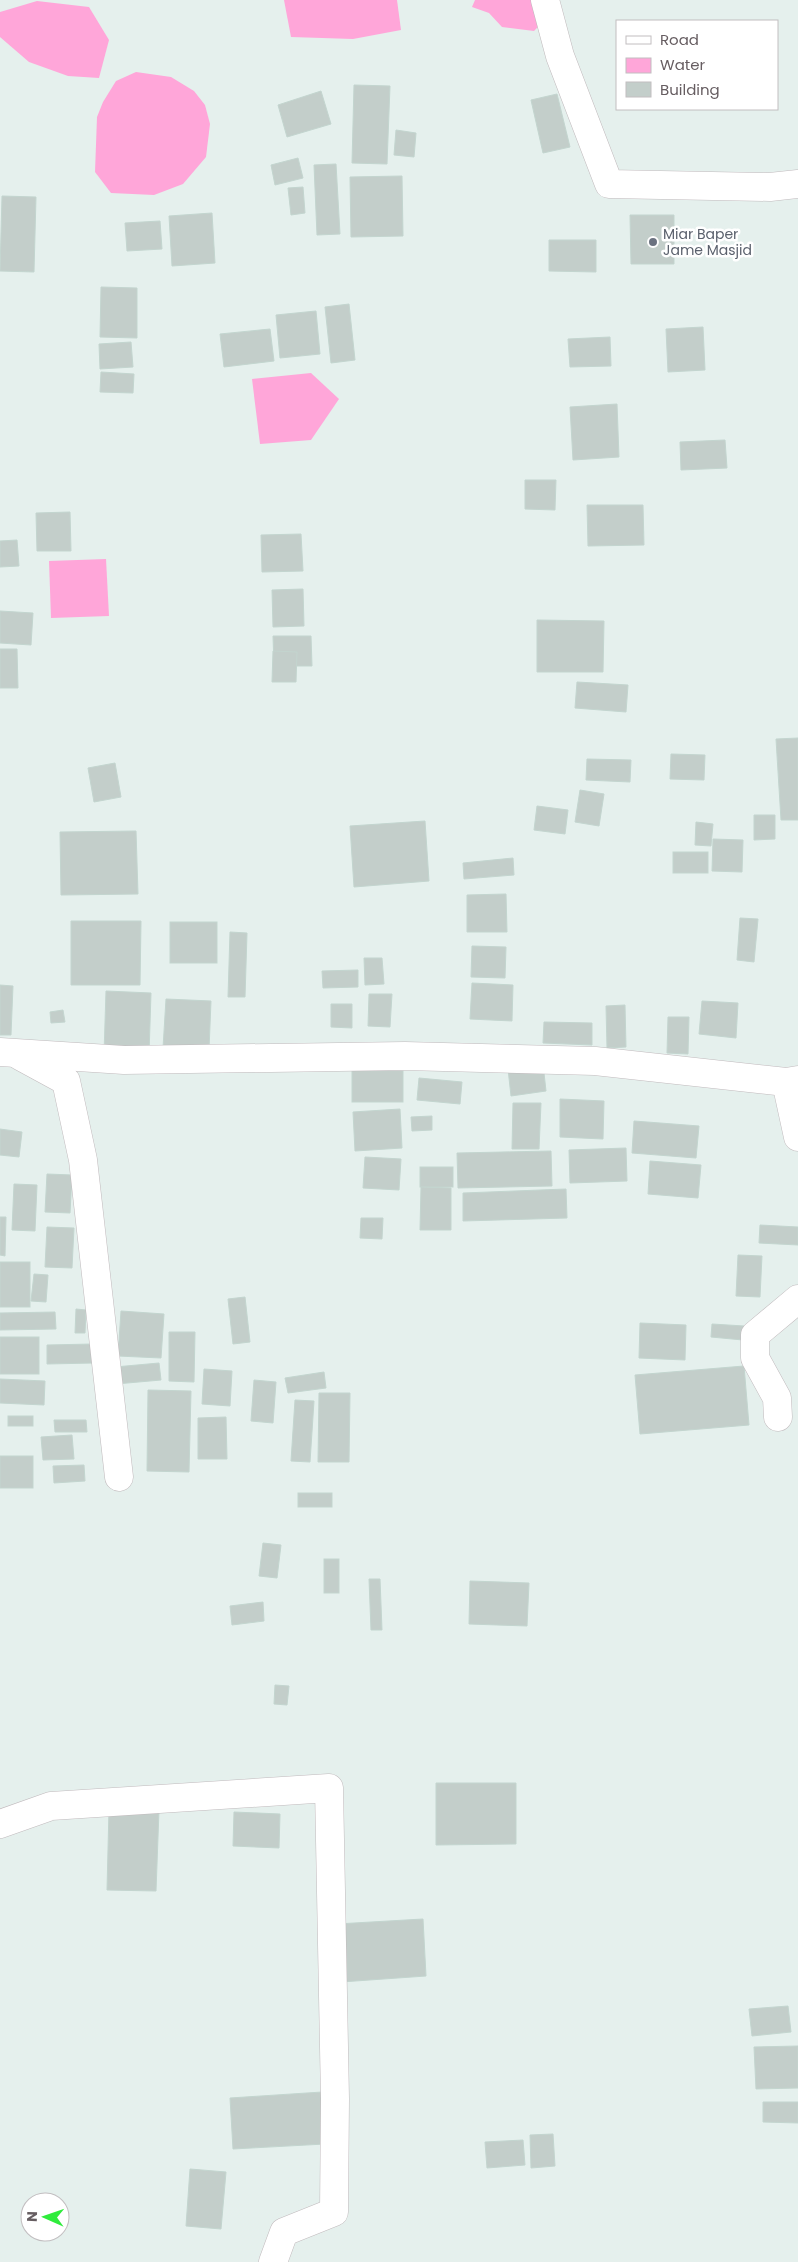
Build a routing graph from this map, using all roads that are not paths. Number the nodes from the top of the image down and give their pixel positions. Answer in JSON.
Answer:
{"nodes":[{"id":1,"x":545,"y":0,"type":"edge"},
{"id":2,"x":798,"y":184,"type":"edge"},
{"id":3,"x":7,"y":1052,"type":"edge"},
{"id":4,"x":792,"y":1081,"type":"edge"},
{"id":5,"x":798,"y":1137,"type":"edge"},
{"id":6,"x":798,"y":1299,"type":"edge"},
{"id":7,"x":778,"y":1417,"type":"dead end"},
{"id":8,"x":119,"y":1477,"type":"dead end"},
{"id":9,"x":0,"y":1824,"type":"edge"},
{"id":10,"x":273,"y":2262,"type":"edge"}],
"edges":[{"from":1,"to":2,"type":"street"},
{"from":3,"to":4,"type":"street"},
{"from":3,"to":8,"type":"street"},
{"from":4,"to":5,"type":"street"},
{"from":6,"to":7,"type":"street"},
{"from":9,"to":10,"type":"street"}]}
